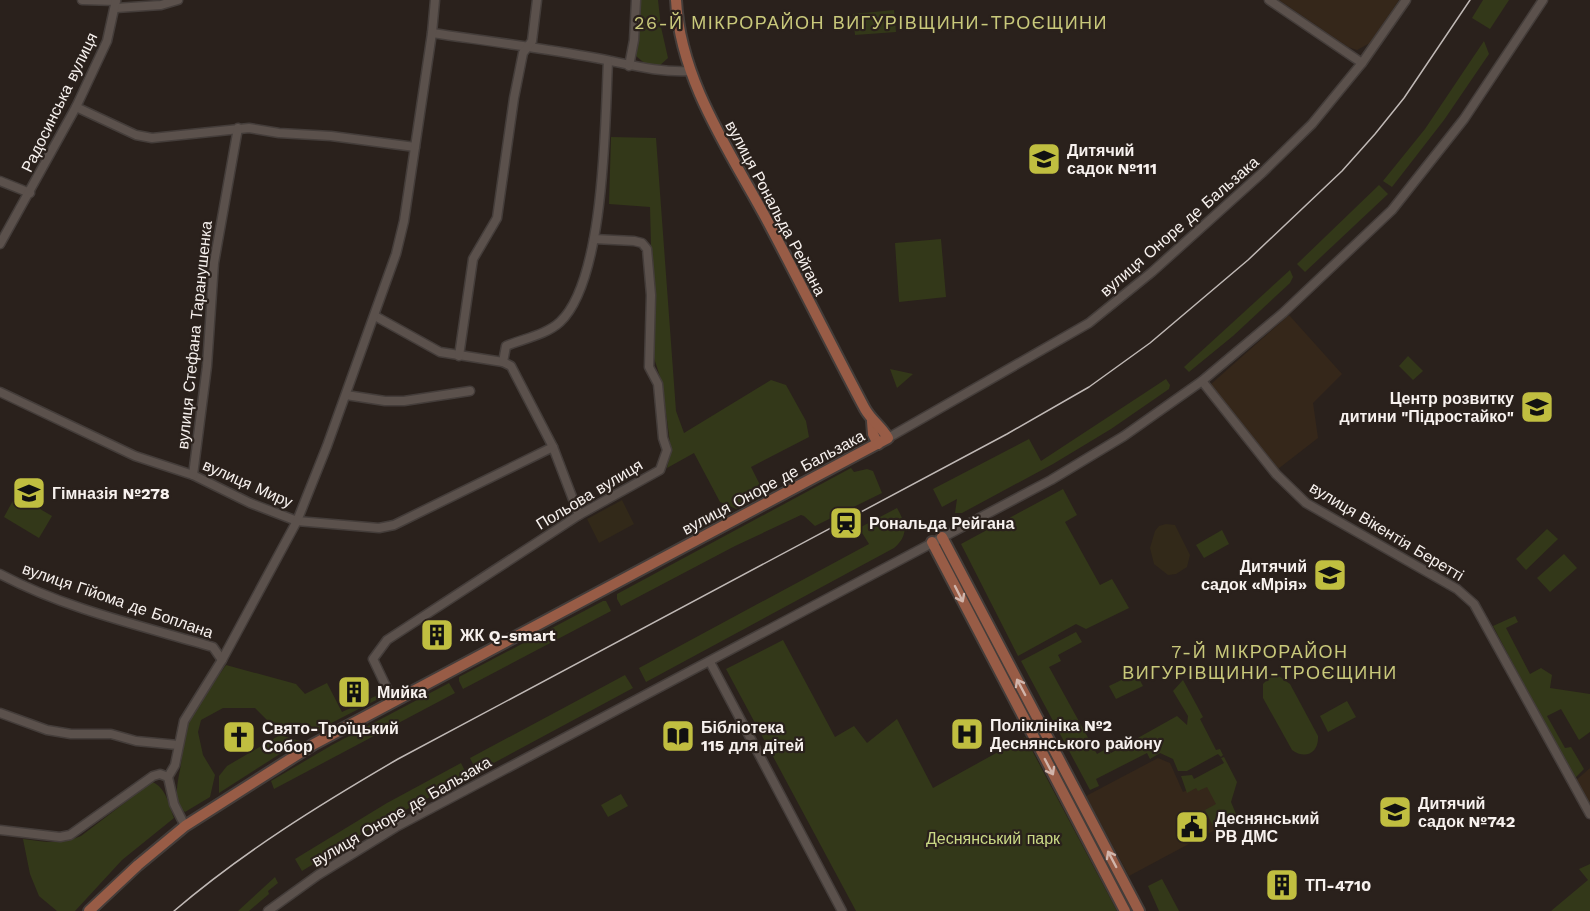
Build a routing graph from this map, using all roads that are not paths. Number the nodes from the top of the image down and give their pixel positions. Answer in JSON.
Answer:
{"nodes":[{"id":1,"x":82,"y":0,"type":"edge"},
{"id":2,"x":178,"y":0,"type":"edge"},
{"id":3,"x":435,"y":0,"type":"edge"},
{"id":4,"x":537,"y":0,"type":"edge"},
{"id":5,"x":636,"y":0,"type":"edge"},
{"id":6,"x":676,"y":0,"type":"edge"},
{"id":7,"x":1269,"y":0,"type":"edge"},
{"id":8,"x":1406,"y":0,"type":"edge"},
{"id":9,"x":1543,"y":0,"type":"edge"},
{"id":10,"x":116,"y":3,"type":"edge"},
{"id":11,"x":432,"y":33,"type":"junction"},
{"id":12,"x":527,"y":47,"type":"junction"},
{"id":13,"x":608,"y":61,"type":"junction"},
{"id":14,"x":1362,"y":63,"type":"junction"},
{"id":15,"x":629,"y":66,"type":"junction"},
{"id":16,"x":691,"y":71,"type":"junction"},
{"id":17,"x":76,"y":107,"type":"junction"},
{"id":18,"x":238,"y":128,"type":"junction"},
{"id":19,"x":415,"y":147,"type":"junction"},
{"id":20,"x":0,"y":182,"type":"edge"},
{"id":21,"x":30,"y":193,"type":"junction"},
{"id":22,"x":594,"y":239,"type":"junction"},
{"id":23,"x":0,"y":244,"type":"edge"},
{"id":24,"x":375,"y":316,"type":"junction"},
{"id":25,"x":459,"y":356,"type":"junction"},
{"id":26,"x":503,"y":362,"type":"junction"},
{"id":27,"x":1202,"y":381,"type":"junction"},
{"id":28,"x":470,"y":391,"type":"dead end"},
{"id":29,"x":0,"y":392,"type":"edge"},
{"id":30,"x":346,"y":395,"type":"junction"},
{"id":31,"x":872,"y":422,"type":"junction"},
{"id":32,"x":888,"y":438,"type":"junction"},
{"id":33,"x":878,"y":444,"type":"junction"},
{"id":34,"x":553,"y":447,"type":"junction"},
{"id":35,"x":193,"y":474,"type":"junction"},
{"id":36,"x":579,"y":515,"type":"junction"},
{"id":37,"x":297,"y":521,"type":"junction"},
{"id":38,"x":937,"y":540,"type":"junction"},
{"id":39,"x":0,"y":574,"type":"edge"},
{"id":40,"x":222,"y":660,"type":"junction"},
{"id":41,"x":710,"y":662,"type":"junction"},
{"id":42,"x":393,"y":701,"type":"junction"},
{"id":43,"x":0,"y":714,"type":"edge"},
{"id":44,"x":178,"y":745,"type":"junction"},
{"id":45,"x":168,"y":777,"type":"junction"},
{"id":46,"x":1590,"y":814,"type":"edge"},
{"id":47,"x":185,"y":826,"type":"junction"},
{"id":48,"x":0,"y":830,"type":"edge"},
{"id":49,"x":90,"y":911,"type":"edge"},
{"id":50,"x":268,"y":911,"type":"edge"},
{"id":51,"x":842,"y":911,"type":"edge"},
{"id":52,"x":1125,"y":911,"type":"edge"},
{"id":53,"x":1139,"y":911,"type":"edge"}],
"edges":[{"from":1,"to":10,"type":"street"},
{"from":2,"to":10,"type":"street"},
{"from":3,"to":11,"type":"street"},
{"from":4,"to":12,"type":"street"},
{"from":5,"to":15,"type":"street"},
{"from":6,"to":16,"type":"main road","name":"вулиця Рональда Рейгана"},
{"from":7,"to":14,"type":"street"},
{"from":8,"to":14,"type":"street","name":"вулиця Оноре де Бальзака"},
{"from":9,"to":27,"type":"street","name":"вулиця Оноре де Бальзака"},
{"from":10,"to":17,"type":"street","name":"Радосинська вулиця"},
{"from":11,"to":12,"type":"street"},
{"from":11,"to":19,"type":"street"},
{"from":12,"to":13,"type":"street"},
{"from":12,"to":25,"type":"street"},
{"from":13,"to":15,"type":"street"},
{"from":13,"to":22,"type":"street"},
{"from":14,"to":32,"type":"street","name":"вулиця Оноре де Бальзака"},
{"from":15,"to":16,"type":"street"},
{"from":16,"to":31,"type":"main road","name":"вулиця Рональда Рейгана"},
{"from":17,"to":18,"type":"street"},
{"from":17,"to":21,"type":"street","name":"Радосинська вулиця"},
{"from":18,"to":19,"type":"street"},
{"from":18,"to":35,"type":"street","name":"вулиця Стефана Таранушенка"},
{"from":19,"to":24,"type":"street"},
{"from":20,"to":21,"type":"street"},
{"from":21,"to":23,"type":"street","name":"Радосинська вулиця"},
{"from":22,"to":26,"type":"street"},
{"from":22,"to":36,"type":"street","name":"Польова вулиця"},
{"from":24,"to":25,"type":"street"},
{"from":24,"to":30,"type":"street"},
{"from":25,"to":26,"type":"street"},
{"from":26,"to":34,"type":"street"},
{"from":27,"to":38,"type":"street","name":"вулиця Оноре де Бальзака"},
{"from":27,"to":46,"type":"street","name":"вулиця Вікентія Беретті"},
{"from":28,"to":30,"type":"street"},
{"from":29,"to":35,"type":"street","name":"вулиця Миру"},
{"from":30,"to":37,"type":"street"},
{"from":31,"to":32,"type":"main road","name":"вулиця Рональда Рейгана"},
{"from":31,"to":33,"type":"main road","name":"вулиця Рональда Рейгана"},
{"from":32,"to":33,"type":"main road","name":"вулиця Оноре де Бальзака"},
{"from":33,"to":42,"type":"main road","name":"вулиця Оноре де Бальзака"},
{"from":34,"to":36,"type":"street"},
{"from":34,"to":37,"type":"street","name":"вулиця Миру"},
{"from":35,"to":37,"type":"street","name":"вулиця Миру"},
{"from":36,"to":42,"type":"street","name":"Польова вулиця"},
{"from":37,"to":40,"type":"street"},
{"from":38,"to":41,"type":"street","name":"вулиця Оноре де Бальзака"},
{"from":38,"to":52,"type":"main road","one_way":true},
{"from":53,"to":38,"type":"main road","one_way":true},
{"from":39,"to":40,"type":"street","name":"вулиця Гійома де Боплана"},
{"from":40,"to":44,"type":"street"},
{"from":41,"to":50,"type":"street","name":"вулиця Оноре де Бальзака"},
{"from":41,"to":51,"type":"street"},
{"from":42,"to":47,"type":"main road","name":"вулиця Оноре де Бальзака"},
{"from":43,"to":44,"type":"street"},
{"from":44,"to":45,"type":"street"},
{"from":45,"to":47,"type":"street"},
{"from":45,"to":48,"type":"street"},
{"from":47,"to":49,"type":"main road","name":"вулиця Оноре де Бальзака"}]}
